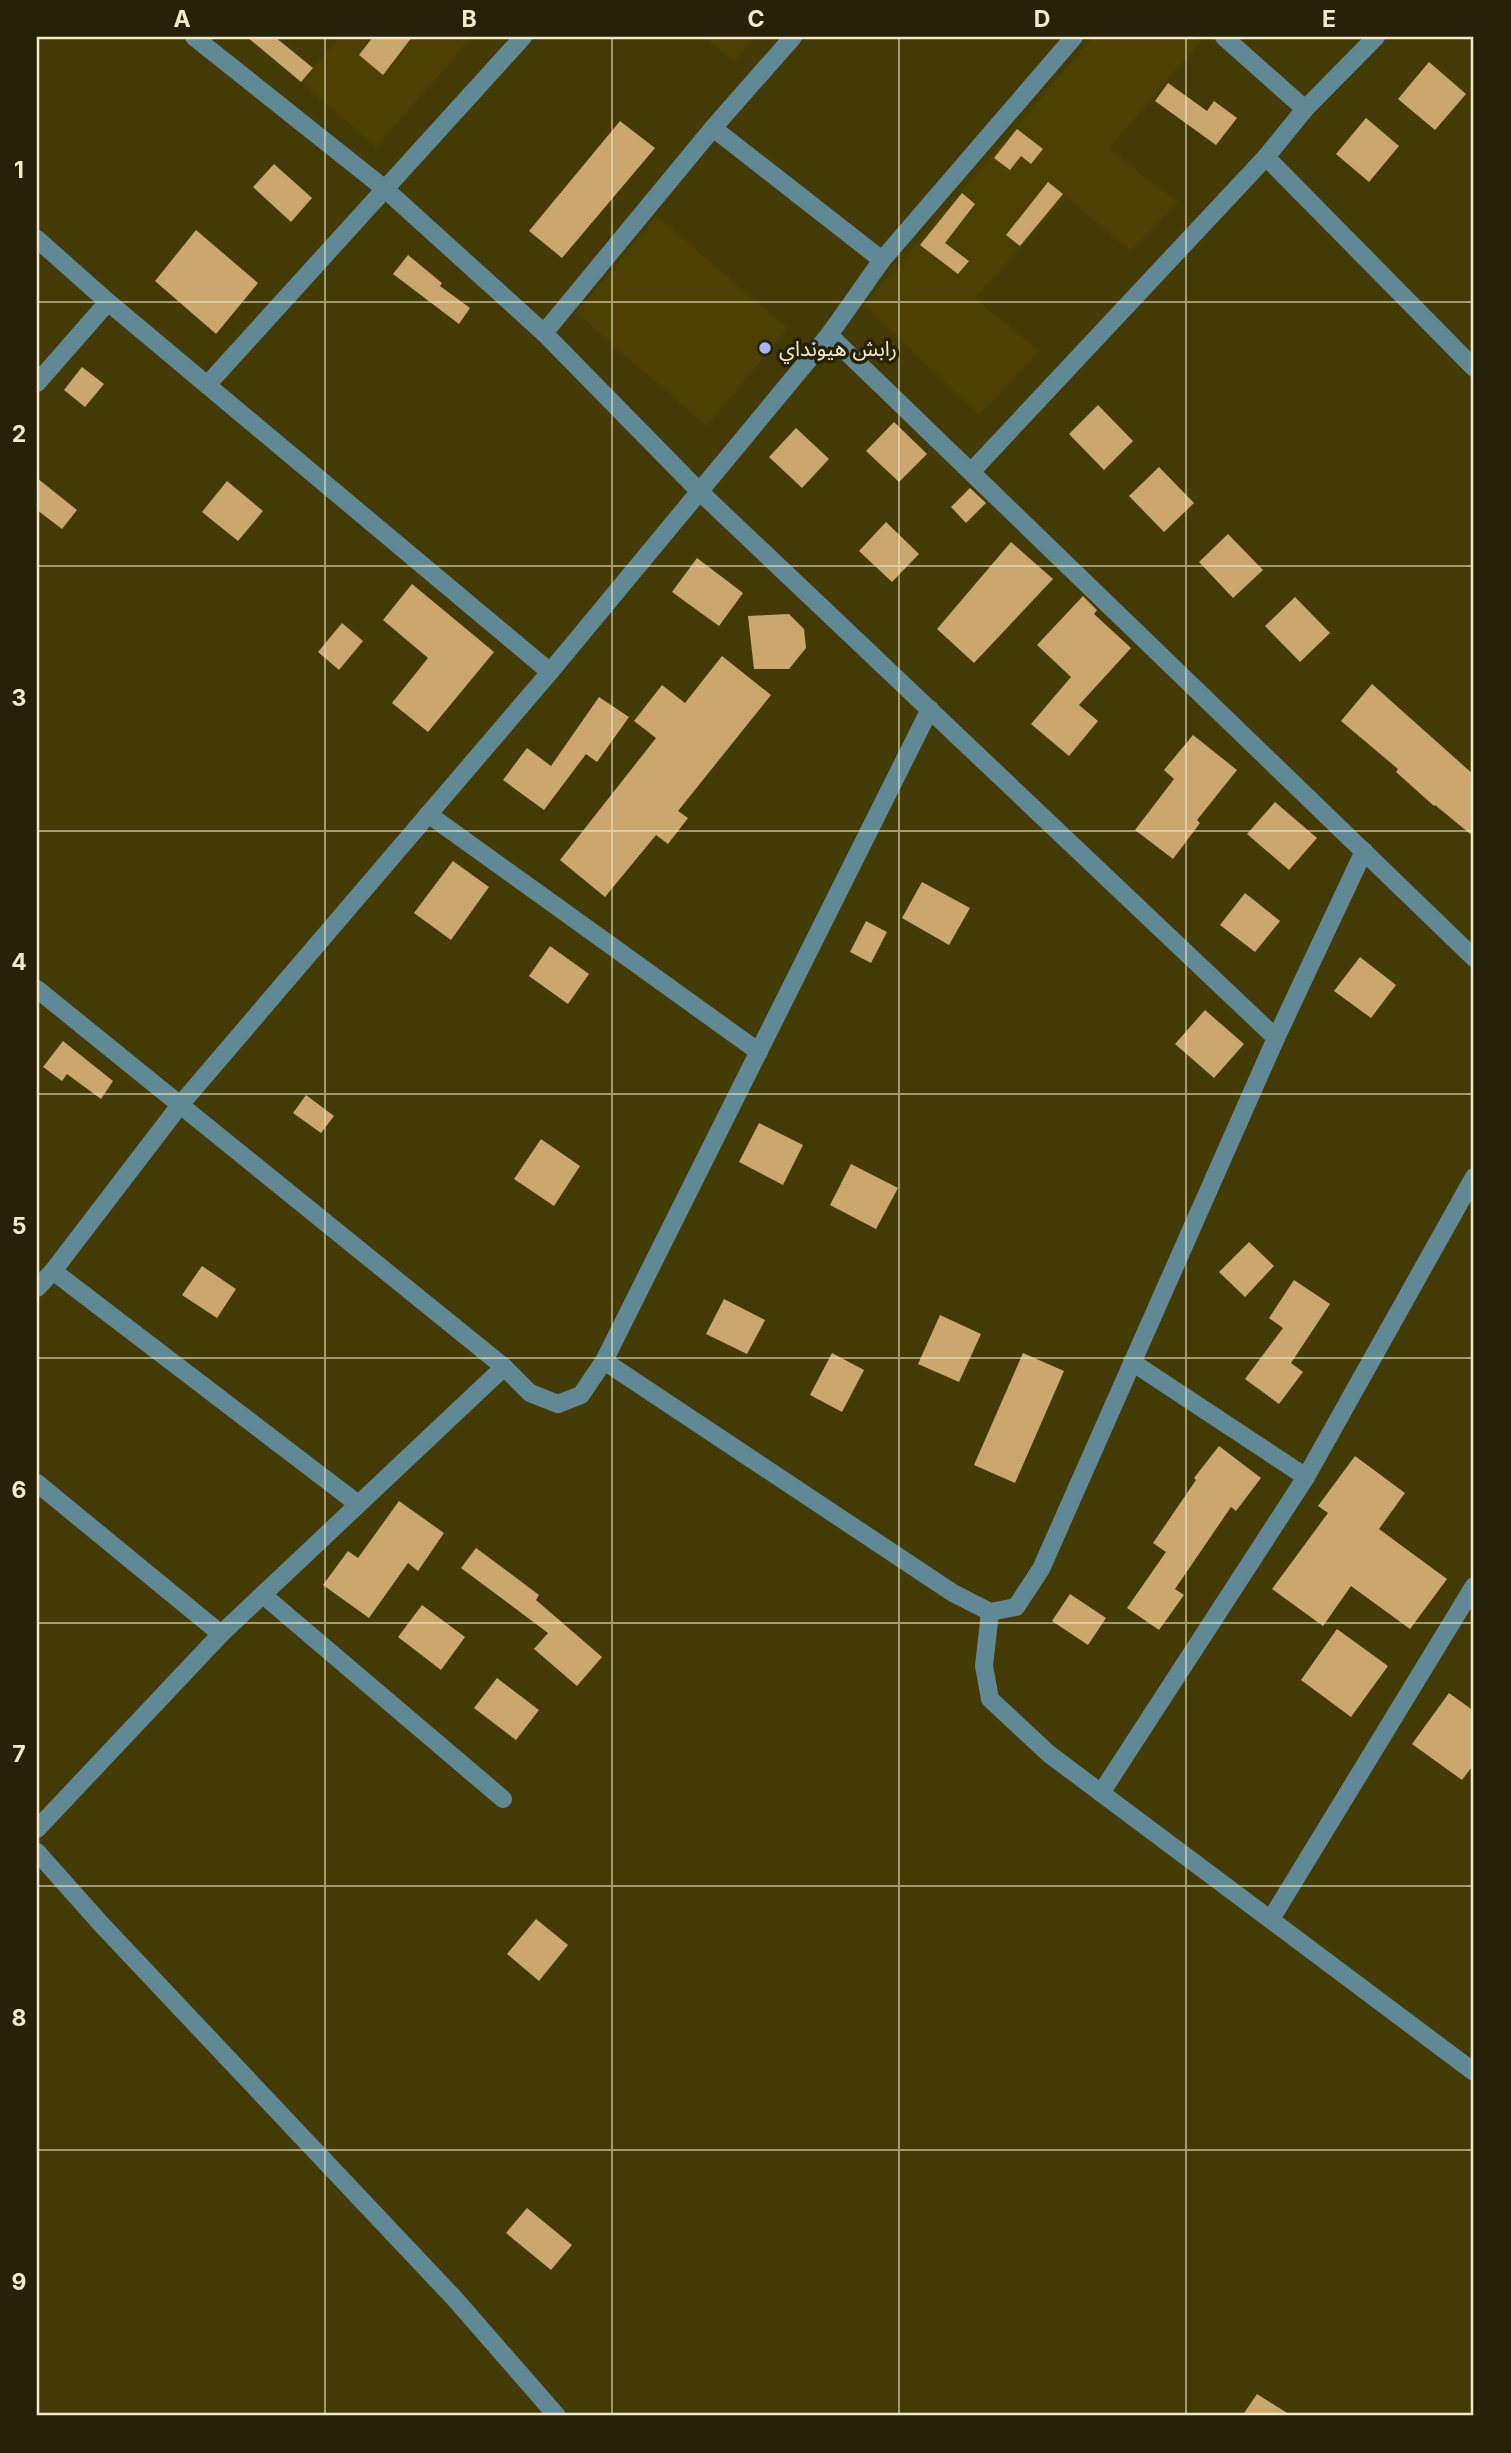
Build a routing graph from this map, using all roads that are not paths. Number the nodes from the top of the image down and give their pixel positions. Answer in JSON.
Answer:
{"nodes":[{"id":1,"x":523,"y":37,"type":"edge"},
{"id":2,"x":793,"y":37,"type":"edge"},
{"id":3,"x":1074,"y":37,"type":"edge"},
{"id":4,"x":1224,"y":37,"type":"edge"},
{"id":5,"x":1377,"y":37,"type":"edge"},
{"id":6,"x":207,"y":41,"type":"edge"},
{"id":7,"x":1305,"y":108,"type":"junction"},
{"id":8,"x":713,"y":128,"type":"junction"},
{"id":9,"x":1266,"y":157,"type":"junction"},
{"id":10,"x":385,"y":189,"type":"junction"},
{"id":11,"x":37,"y":239,"type":"edge"},
{"id":12,"x":882,"y":260,"type":"junction"},
{"id":13,"x":108,"y":302,"type":"junction"},
{"id":14,"x":544,"y":333,"type":"junction"},
{"id":15,"x":829,"y":335,"type":"junction"},
{"id":16,"x":1474,"y":368,"type":"edge"},
{"id":17,"x":37,"y":383,"type":"edge"},
{"id":18,"x":207,"y":385,"type":"junction"},
{"id":19,"x":971,"y":472,"type":"junction"},
{"id":20,"x":700,"y":492,"type":"junction"},
{"id":21,"x":550,"y":671,"type":"junction"},
{"id":22,"x":930,"y":709,"type":"junction"},
{"id":23,"x":428,"y":814,"type":"junction"},
{"id":24,"x":1364,"y":851,"type":"junction"},
{"id":25,"x":1474,"y":958,"type":"edge"},
{"id":26,"x":37,"y":989,"type":"edge"},
{"id":27,"x":1276,"y":1038,"type":"junction"},
{"id":28,"x":759,"y":1052,"type":"junction"},
{"id":29,"x":180,"y":1105,"type":"junction"},
{"id":30,"x":1474,"y":1177,"type":"edge"},
{"id":31,"x":53,"y":1271,"type":"junction"},
{"id":32,"x":37,"y":1288,"type":"edge"},
{"id":33,"x":604,"y":1361,"type":"junction"},
{"id":34,"x":1132,"y":1362,"type":"junction"},
{"id":35,"x":504,"y":1367,"type":"junction"},
{"id":36,"x":1306,"y":1477,"type":"junction"},
{"id":37,"x":37,"y":1483,"type":"edge"},
{"id":38,"x":358,"y":1504,"type":"junction"},
{"id":39,"x":1474,"y":1586,"type":"edge"},
{"id":40,"x":263,"y":1594,"type":"junction"},
{"id":41,"x":990,"y":1612,"type":"junction"},
{"id":42,"x":221,"y":1634,"type":"junction"},
{"id":43,"x":1101,"y":1793,"type":"junction"},
{"id":44,"x":503,"y":1799,"type":"dead end"},
{"id":45,"x":37,"y":1829,"type":"edge"},
{"id":46,"x":37,"y":1852,"type":"edge"},
{"id":47,"x":1271,"y":1919,"type":"junction"},
{"id":48,"x":1474,"y":2072,"type":"edge"},
{"id":49,"x":557,"y":2416,"type":"edge"}],
"edges":[{"from":1,"to":10,"type":"street"},
{"from":2,"to":8,"type":"street"},
{"from":3,"to":12,"type":"street"},
{"from":4,"to":7,"type":"street"},
{"from":5,"to":7,"type":"street"},
{"from":6,"to":10,"type":"street"},
{"from":7,"to":9,"type":"street"},
{"from":8,"to":12,"type":"street"},
{"from":8,"to":14,"type":"street"},
{"from":9,"to":16,"type":"street"},
{"from":9,"to":19,"type":"street"},
{"from":10,"to":14,"type":"street"},
{"from":10,"to":18,"type":"street"},
{"from":11,"to":13,"type":"street"},
{"from":12,"to":15,"type":"street"},
{"from":13,"to":17,"type":"street"},
{"from":13,"to":18,"type":"street"},
{"from":14,"to":20,"type":"street"},
{"from":15,"to":19,"type":"street"},
{"from":15,"to":20,"type":"street"},
{"from":18,"to":21,"type":"street"},
{"from":19,"to":24,"type":"street"},
{"from":20,"to":21,"type":"street"},
{"from":20,"to":22,"type":"street"},
{"from":21,"to":23,"type":"street"},
{"from":22,"to":27,"type":"street"},
{"from":22,"to":28,"type":"street"},
{"from":23,"to":28,"type":"street"},
{"from":23,"to":29,"type":"street"},
{"from":24,"to":25,"type":"street"},
{"from":24,"to":27,"type":"street"},
{"from":26,"to":29,"type":"street"},
{"from":27,"to":34,"type":"street"},
{"from":28,"to":33,"type":"street"},
{"from":29,"to":31,"type":"street"},
{"from":29,"to":35,"type":"street"},
{"from":30,"to":36,"type":"street"},
{"from":31,"to":32,"type":"street"},
{"from":31,"to":38,"type":"street"},
{"from":33,"to":35,"type":"street"},
{"from":33,"to":41,"type":"street"},
{"from":34,"to":36,"type":"street"},
{"from":34,"to":41,"type":"street"},
{"from":35,"to":38,"type":"street"},
{"from":36,"to":43,"type":"street"},
{"from":37,"to":42,"type":"street"},
{"from":38,"to":40,"type":"street"},
{"from":39,"to":47,"type":"street"},
{"from":40,"to":42,"type":"street"},
{"from":40,"to":44,"type":"street"},
{"from":41,"to":43,"type":"street"},
{"from":42,"to":45,"type":"street"},
{"from":43,"to":47,"type":"street"},
{"from":46,"to":49,"type":"street"},
{"from":47,"to":48,"type":"street"}]}
